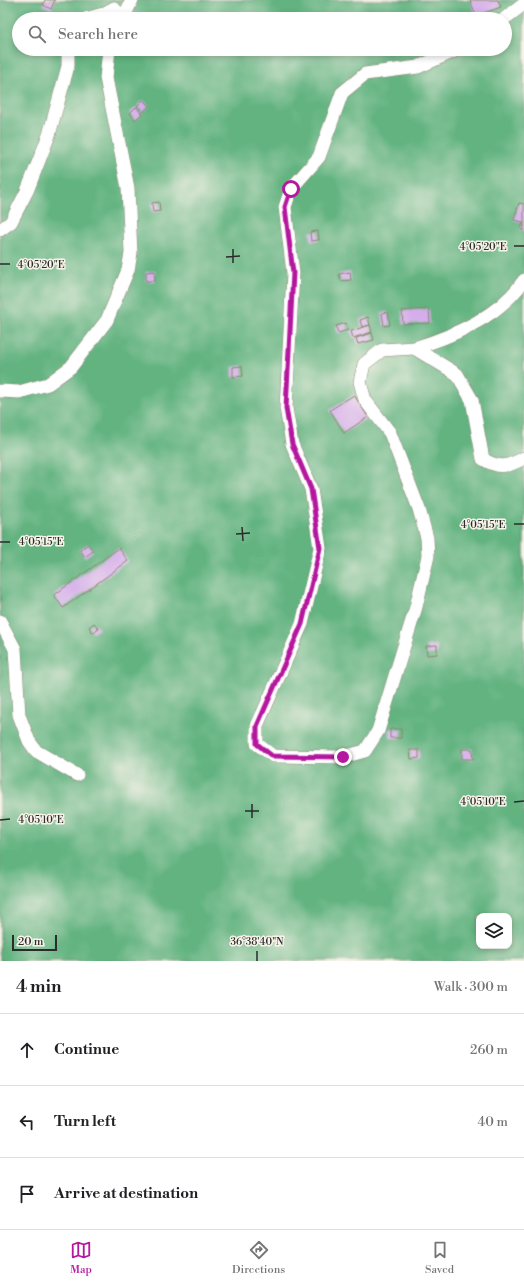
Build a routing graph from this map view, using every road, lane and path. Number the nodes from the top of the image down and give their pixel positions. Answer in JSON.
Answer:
{"nodes":[{"id":1,"x":132,"y":0,"type":"edge"},
{"id":2,"x":524,"y":4,"type":"edge"},
{"id":3,"x":107,"y":12,"type":"edge"},
{"id":4,"x":117,"y":12,"type":"edge"},
{"id":5,"x":126,"y":12,"type":"edge"},
{"id":6,"x":512,"y":13,"type":"edge"},
{"id":7,"x":68,"y":56,"type":"edge"},
{"id":8,"x":108,"y":56,"type":"edge"},
{"id":9,"x":443,"y":56,"type":"edge"},
{"id":10,"x":0,"y":230,"type":"edge"},
{"id":11,"x":524,"y":280,"type":"edge"},
{"id":12,"x":414,"y":348,"type":"junction"},
{"id":13,"x":0,"y":391,"type":"edge"},
{"id":14,"x":524,"y":458,"type":"edge"},
{"id":15,"x":0,"y":621,"type":"edge"},
{"id":16,"x":77,"y":775,"type":"dead end"}],
"edges":[{"from":1,"to":5,"type":"street"},
{"from":2,"to":6,"type":"street"},
{"from":3,"to":4,"type":"street"},
{"from":7,"to":10,"type":"street"},
{"from":8,"to":13,"type":"street"},
{"from":9,"to":12,"type":"street"},
{"from":11,"to":12,"type":"street"},
{"from":12,"to":14,"type":"street"},
{"from":15,"to":16,"type":"street"}]}
